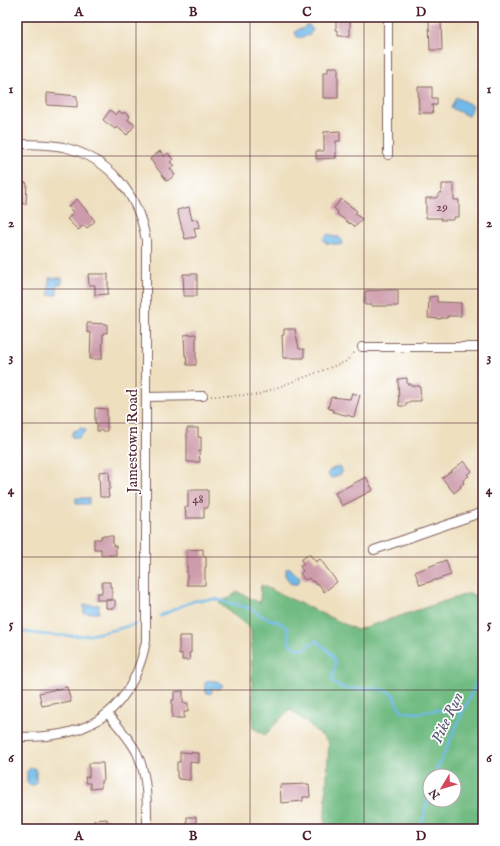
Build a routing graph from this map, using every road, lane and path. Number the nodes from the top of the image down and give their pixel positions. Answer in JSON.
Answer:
{"nodes":[{"id":1,"x":388,"y":17,"type":"edge"},
{"id":2,"x":17,"y":144,"type":"edge"},
{"id":3,"x":388,"y":155,"type":"dead end"},
{"id":4,"x":362,"y":347,"type":"joint"},
{"id":5,"x":483,"y":347,"type":"edge"},
{"id":6,"x":146,"y":396,"type":"junction"},
{"id":7,"x":203,"y":396,"type":"joint"},
{"id":8,"x":483,"y":512,"type":"edge"},
{"id":9,"x":374,"y":550,"type":"dead end"},
{"id":10,"x":108,"y":714,"type":"junction"},
{"id":11,"x":17,"y":737,"type":"edge"},
{"id":12,"x":147,"y":829,"type":"edge"}],
"edges":[{"from":1,"to":3,"type":"street"},
{"from":2,"to":6,"type":"street","name":"Jamestown Road"},
{"from":4,"to":5,"type":"street"},
{"from":4,"to":7,"type":"path"},
{"from":6,"to":7,"type":"street"},
{"from":6,"to":10,"type":"street","name":"Jamestown Road"},
{"from":8,"to":9,"type":"street"},
{"from":10,"to":11,"type":"street","name":"Jamestown Road"},
{"from":10,"to":12,"type":"street"}]}
